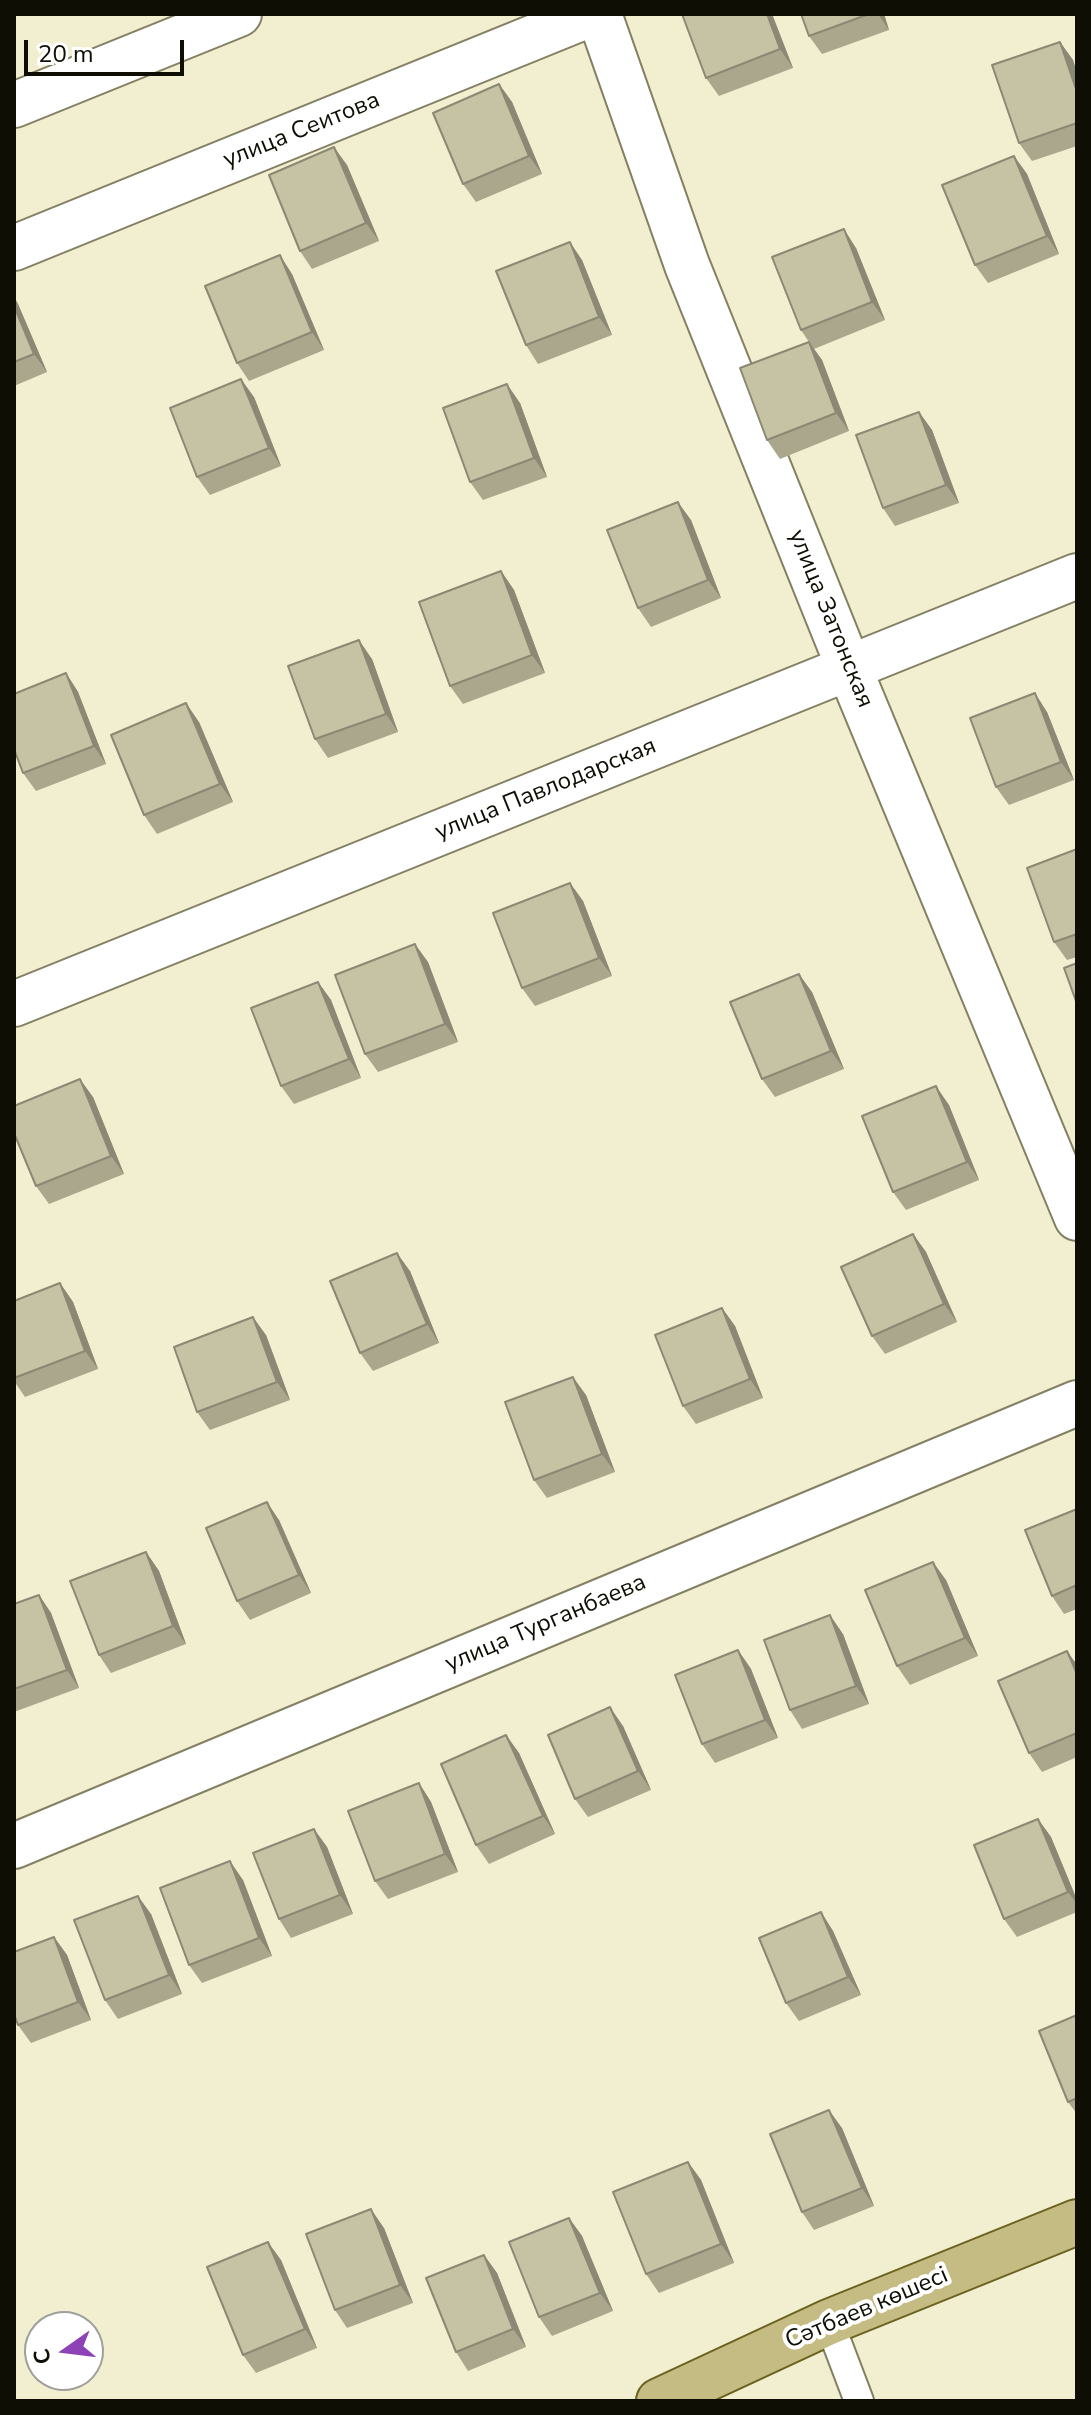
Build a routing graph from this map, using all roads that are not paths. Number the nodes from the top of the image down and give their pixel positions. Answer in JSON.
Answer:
{"nodes":[{"id":1,"x":239,"y":14,"type":"edge"},
{"id":2,"x":591,"y":14,"type":"edge"},
{"id":3,"x":599,"y":14,"type":"edge"},
{"id":4,"x":14,"y":105,"type":"edge"},
{"id":5,"x":14,"y":248,"type":"edge"},
{"id":6,"x":1077,"y":576,"type":"edge"},
{"id":7,"x":849,"y":668,"type":"junction"},
{"id":8,"x":14,"y":1004,"type":"edge"},
{"id":9,"x":1077,"y":1218,"type":"edge"},
{"id":10,"x":1077,"y":1403,"type":"edge"},
{"id":11,"x":14,"y":1846,"type":"edge"},
{"id":12,"x":1077,"y":2222,"type":"edge"},
{"id":13,"x":829,"y":2322,"type":"junction"},
{"id":14,"x":659,"y":2401,"type":"edge"},
{"id":15,"x":859,"y":2401,"type":"edge"}],
"edges":[{"from":1,"to":4,"type":"street"},
{"from":2,"to":5,"type":"street","name":"улица Сеитова"},
{"from":3,"to":7,"type":"street","name":"улица Затонская"},
{"from":6,"to":7,"type":"street","name":"улица Павлодарская"},
{"from":7,"to":8,"type":"street","name":"улица Павлодарская"},
{"from":7,"to":9,"type":"street","name":"улица Затонская"},
{"from":10,"to":11,"type":"street","name":"улица Турганбаева"},
{"from":12,"to":13,"type":"main road","name":"Сәтбаев көшесі"},
{"from":13,"to":14,"type":"main road","name":"Сәтбаев көшесі"},
{"from":13,"to":15,"type":"lane"}]}
